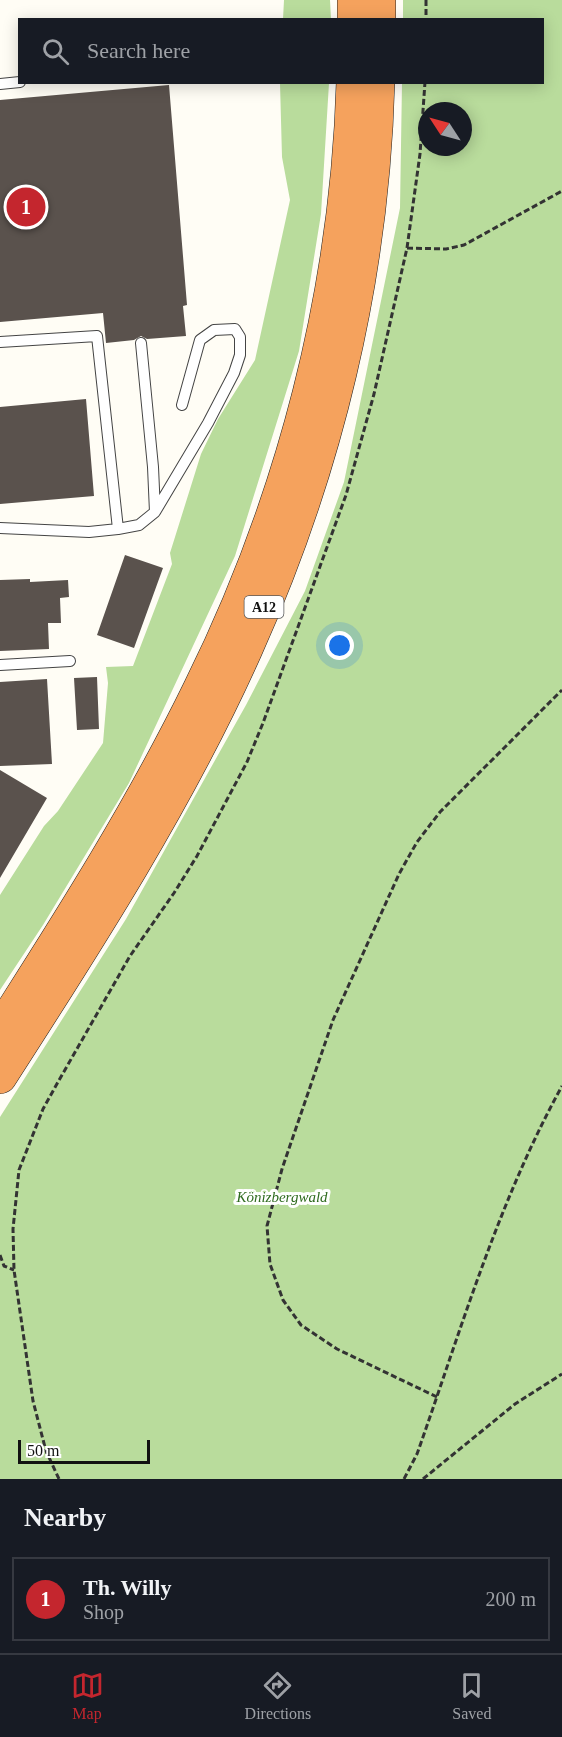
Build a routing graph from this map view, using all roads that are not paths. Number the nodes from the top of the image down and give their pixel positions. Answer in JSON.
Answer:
{"nodes":[{"id":1,"x":354,"y":0,"type":"edge"},
{"id":2,"x":379,"y":0,"type":"edge"},
{"id":3,"x":354,"y":18,"type":"edge"},
{"id":4,"x":379,"y":18,"type":"edge"},
{"id":5,"x":18,"y":82,"type":"edge"},
{"id":6,"x":0,"y":84,"type":"edge"},
{"id":7,"x":353,"y":84,"type":"edge"},
{"id":8,"x":378,"y":84,"type":"edge"},
{"id":9,"x":0,"y":342,"type":"edge"},
{"id":10,"x":141,"y":343,"type":"dead end"},
{"id":11,"x":182,"y":405,"type":"dead end"},
{"id":12,"x":155,"y":512,"type":"junction"},
{"id":13,"x":0,"y":528,"type":"edge"},
{"id":14,"x":118,"y":529,"type":"junction"},
{"id":15,"x":70,"y":661,"type":"dead end"},
{"id":16,"x":0,"y":665,"type":"edge"},
{"id":17,"x":0,"y":1030,"type":"edge"},
{"id":18,"x":0,"y":1077,"type":"edge"}],
"edges":[{"from":1,"to":3,"type":"highway"},
{"from":2,"to":4,"type":"highway"},
{"from":5,"to":6,"type":"lane"},
{"from":7,"to":17,"type":"highway","number":"A12"},
{"from":8,"to":18,"type":"highway","number":"A12"},
{"from":9,"to":14,"type":"lane"},
{"from":10,"to":12,"type":"lane"},
{"from":11,"to":12,"type":"lane"},
{"from":12,"to":14,"type":"lane"},
{"from":13,"to":14,"type":"lane"},
{"from":15,"to":16,"type":"lane"}]}
